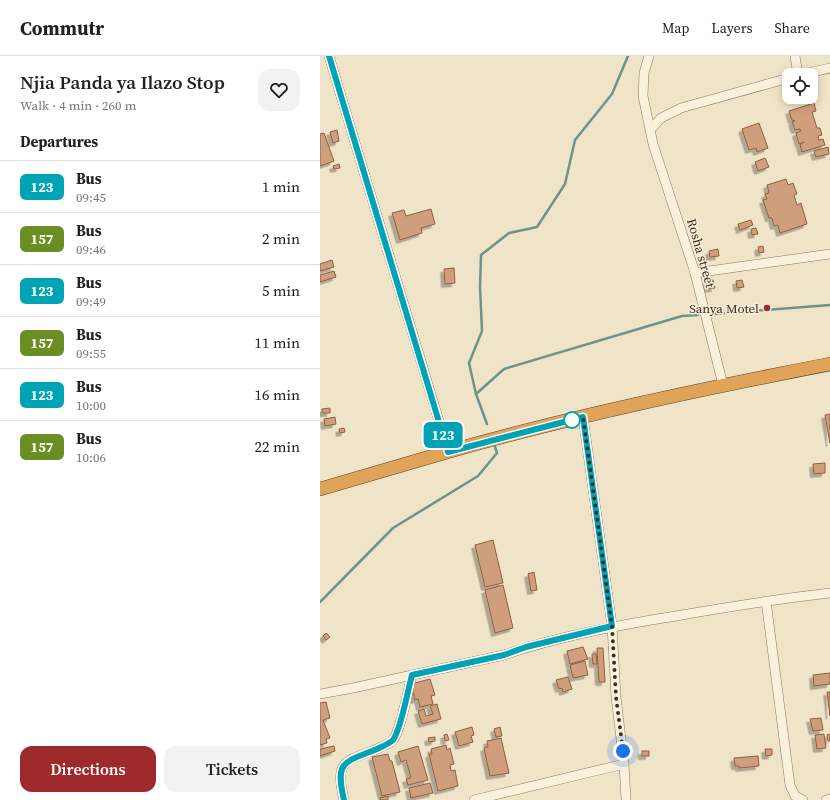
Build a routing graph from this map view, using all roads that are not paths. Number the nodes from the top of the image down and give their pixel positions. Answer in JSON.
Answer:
{"nodes":[{"id":1,"x":329,"y":56,"type":"edge"},
{"id":2,"x":649,"y":56,"type":"edge"},
{"id":3,"x":796,"y":56,"type":"edge"},
{"id":4,"x":798,"y":68,"type":"edge"},
{"id":5,"x":830,"y":68,"type":"edge"},
{"id":6,"x":818,"y":71,"type":"edge"},
{"id":7,"x":782,"y":80,"type":"edge"},
{"id":8,"x":650,"y":129,"type":"junction"},
{"id":9,"x":830,"y":254,"type":"edge"},
{"id":10,"x":695,"y":273,"type":"junction"},
{"id":11,"x":830,"y":364,"type":"edge"},
{"id":12,"x":723,"y":385,"type":"junction"},
{"id":13,"x":583,"y":417,"type":"junction"},
{"id":14,"x":448,"y":452,"type":"junction"},
{"id":15,"x":320,"y":489,"type":"edge"},
{"id":16,"x":830,"y":593,"type":"edge"},
{"id":17,"x":766,"y":601,"type":"junction"},
{"id":18,"x":612,"y":626,"type":"junction"},
{"id":19,"x":412,"y":675,"type":"junction"},
{"id":20,"x":320,"y":694,"type":"edge"},
{"id":21,"x":624,"y":764,"type":"junction"},
{"id":22,"x":830,"y":799,"type":"edge"},
{"id":23,"x":344,"y":800,"type":"edge"},
{"id":24,"x":474,"y":800,"type":"edge"},
{"id":25,"x":626,"y":800,"type":"edge"},
{"id":26,"x":803,"y":800,"type":"edge"},
{"id":27,"x":826,"y":800,"type":"edge"}],
"edges":[{"from":1,"to":14,"type":"street"},
{"from":2,"to":8,"type":"street","name":"Rosha street"},
{"from":3,"to":4,"type":"street"},
{"from":5,"to":6,"type":"street"},
{"from":7,"to":8,"type":"street"},
{"from":8,"to":10,"type":"street","name":"Rosha street"},
{"from":9,"to":10,"type":"street"},
{"from":10,"to":12,"type":"street","name":"Rosha street"},
{"from":11,"to":12,"type":"highway"},
{"from":12,"to":13,"type":"highway"},
{"from":13,"to":14,"type":"highway"},
{"from":13,"to":18,"type":"street"},
{"from":14,"to":15,"type":"highway"},
{"from":16,"to":17,"type":"street"},
{"from":17,"to":18,"type":"street"},
{"from":17,"to":26,"type":"street"},
{"from":18,"to":19,"type":"street"},
{"from":18,"to":21,"type":"street"},
{"from":19,"to":20,"type":"street"},
{"from":19,"to":23,"type":"street"},
{"from":21,"to":24,"type":"street"},
{"from":21,"to":25,"type":"street"},
{"from":22,"to":27,"type":"street"}]}
